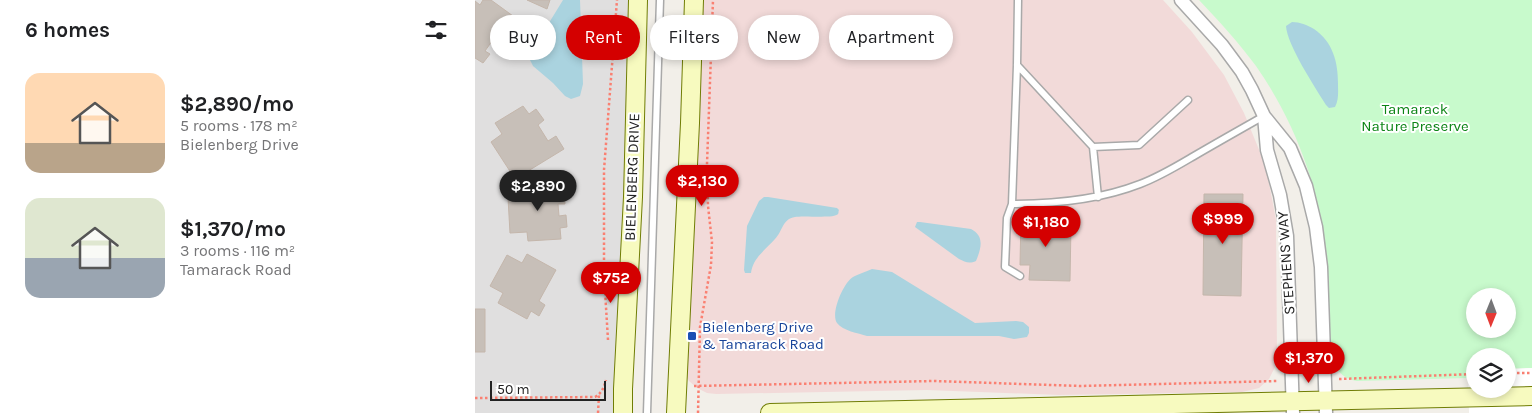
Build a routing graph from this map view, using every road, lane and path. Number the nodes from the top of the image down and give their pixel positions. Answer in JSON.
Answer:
{"nodes":[{"id":1,"x":617,"y":0,"type":"edge"},
{"id":2,"x":638,"y":0,"type":"edge"},
{"id":3,"x":660,"y":0,"type":"edge"},
{"id":4,"x":694,"y":0,"type":"edge"},
{"id":5,"x":713,"y":0,"type":"edge"},
{"id":6,"x":1018,"y":0,"type":"edge"},
{"id":7,"x":1181,"y":0,"type":"edge"},
{"id":8,"x":1017,"y":65,"type":"junction"},
{"id":9,"x":1188,"y":100,"type":"dead end"},
{"id":10,"x":1264,"y":116,"type":"junction"},
{"id":11,"x":1093,"y":147,"type":"junction"},
{"id":12,"x":1098,"y":197,"type":"junction"},
{"id":13,"x":1012,"y":204,"type":"junction"},
{"id":14,"x":1019,"y":276,"type":"dead end"},
{"id":15,"x":608,"y":346,"type":"dead end"},
{"id":16,"x":1532,"y":372,"type":"edge"},
{"id":17,"x":1516,"y":373,"type":"edge"},
{"id":18,"x":607,"y":374,"type":"dead end"},
{"id":19,"x":1466,"y":374,"type":"edge"},
{"id":20,"x":1326,"y":379,"type":"junction"},
{"id":21,"x":1292,"y":380,"type":"junction"},
{"id":22,"x":698,"y":386,"type":"junction"},
{"id":23,"x":599,"y":395,"type":"junction"},
{"id":24,"x":1532,"y":396,"type":"edge"},
{"id":25,"x":475,"y":398,"type":"edge"},
{"id":26,"x":1326,"y":406,"type":"edge"},
{"id":27,"x":1293,"y":407,"type":"edge"},
{"id":28,"x":598,"y":413,"type":"edge"},
{"id":29,"x":623,"y":413,"type":"edge"},
{"id":30,"x":647,"y":413,"type":"edge"},
{"id":31,"x":676,"y":413,"type":"edge"},
{"id":32,"x":698,"y":413,"type":"edge"},
{"id":33,"x":770,"y":413,"type":"edge"}],
"edges":[{"from":1,"to":15,"type":"path"},
{"from":2,"to":29,"type":"street","name":"BIELENBERG DRIVE"},
{"from":3,"to":30,"type":"lane"},
{"from":4,"to":31,"type":"street"},
{"from":5,"to":22,"type":"path"},
{"from":6,"to":8,"type":"lane"},
{"from":7,"to":10,"type":"street","name":"STEPHENS WAY"},
{"from":8,"to":11,"type":"lane"},
{"from":8,"to":13,"type":"lane"},
{"from":9,"to":11,"type":"lane"},
{"from":10,"to":12,"type":"lane"},
{"from":10,"to":20,"type":"street","name":"STEPHENS WAY"},
{"from":10,"to":21,"type":"street","name":"STEPHENS WAY"},
{"from":11,"to":12,"type":"lane"},
{"from":12,"to":13,"type":"lane"},
{"from":13,"to":14,"type":"lane"},
{"from":16,"to":17,"type":"path"},
{"from":18,"to":23,"type":"path"},
{"from":19,"to":20,"type":"path"},
{"from":20,"to":26,"type":"street","name":"STEPHENS WAY"},
{"from":21,"to":22,"type":"path"},
{"from":21,"to":27,"type":"street","name":"STEPHENS WAY"},
{"from":22,"to":32,"type":"path"},
{"from":23,"to":25,"type":"path"},
{"from":23,"to":28,"type":"path"},
{"from":24,"to":26,"type":"street"},
{"from":26,"to":27,"type":"street"},
{"from":27,"to":33,"type":"street"}]}
